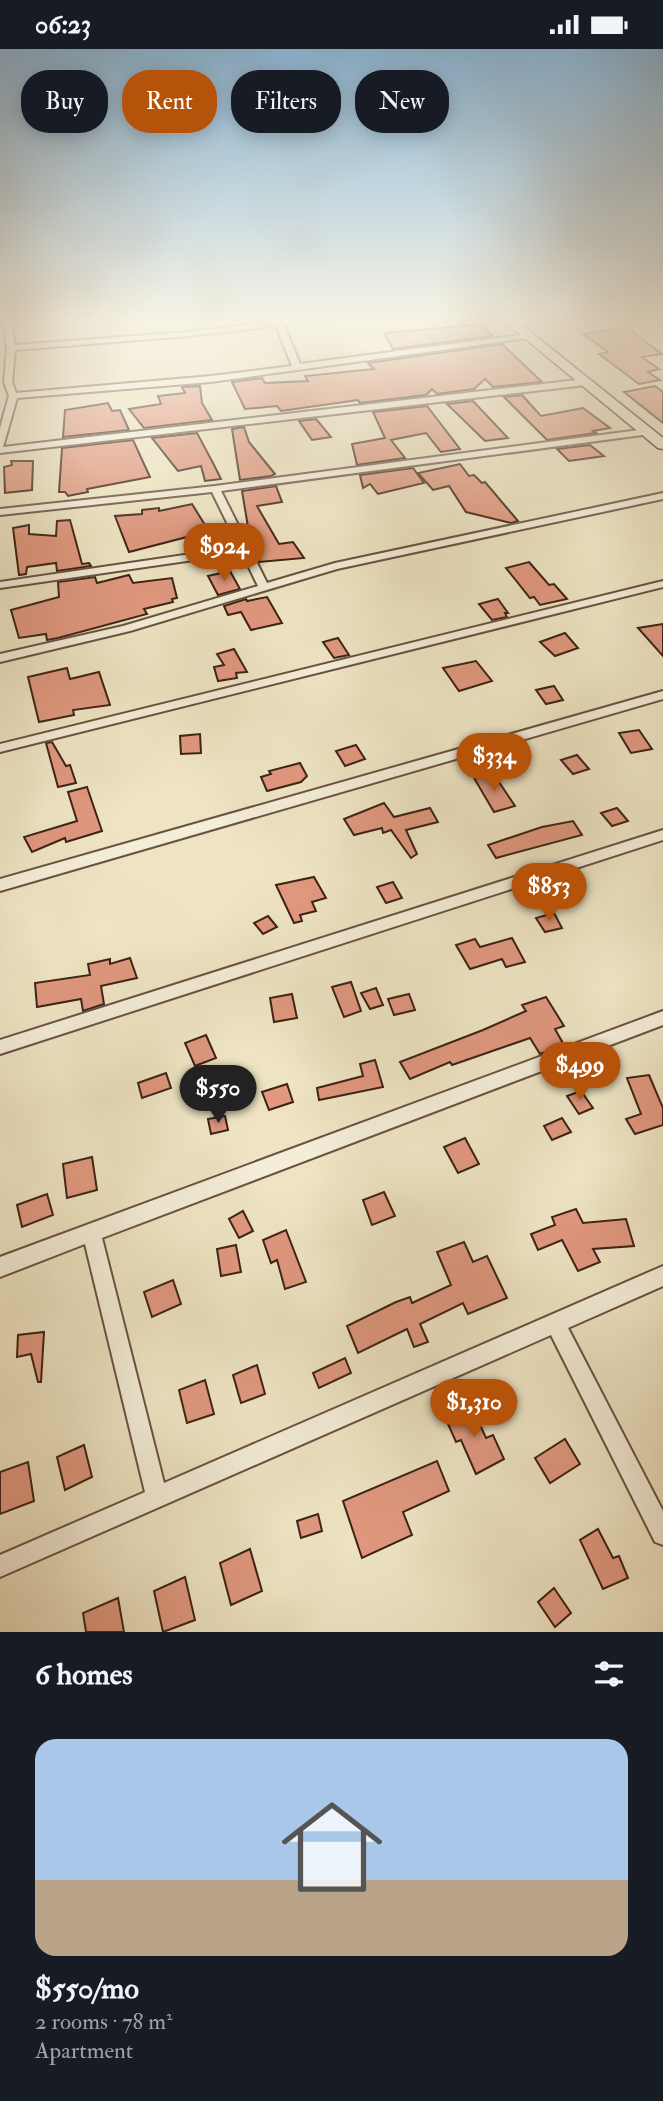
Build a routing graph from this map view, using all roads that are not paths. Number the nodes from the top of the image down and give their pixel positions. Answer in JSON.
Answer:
{"nodes":[{"id":1,"x":10,"y":392,"type":"edge"},
{"id":2,"x":61,"y":392,"type":"edge"},
{"id":3,"x":497,"y":392,"type":"edge"},
{"id":4,"x":598,"y":392,"type":"edge"},
{"id":5,"x":13,"y":396,"type":"junction"},
{"id":6,"x":4,"y":407,"type":"edge"},
{"id":7,"x":647,"y":432,"type":"junction"},
{"id":8,"x":663,"y":445,"type":"edge"},
{"id":9,"x":0,"y":447,"type":"edge"},
{"id":10,"x":215,"y":489,"type":"junction"},
{"id":11,"x":663,"y":496,"type":"edge"},
{"id":12,"x":0,"y":512,"type":"edge"},
{"id":13,"x":243,"y":550,"type":"junction"},
{"id":14,"x":663,"y":584,"type":"edge"},
{"id":15,"x":0,"y":585,"type":"edge"},
{"id":16,"x":264,"y":587,"type":"junction"},
{"id":17,"x":0,"y":658,"type":"edge"},
{"id":18,"x":663,"y":695,"type":"edge"},
{"id":19,"x":0,"y":748,"type":"edge"},
{"id":20,"x":663,"y":835,"type":"edge"},
{"id":21,"x":0,"y":885,"type":"edge"},
{"id":22,"x":663,"y":1018,"type":"edge"},
{"id":23,"x":0,"y":1047,"type":"edge"},
{"id":24,"x":91,"y":1232,"type":"junction"},
{"id":25,"x":0,"y":1267,"type":"edge"},
{"id":26,"x":663,"y":1276,"type":"edge"},
{"id":27,"x":555,"y":1323,"type":"junction"},
{"id":28,"x":157,"y":1498,"type":"junction"},
{"id":29,"x":663,"y":1534,"type":"edge"},
{"id":30,"x":0,"y":1566,"type":"edge"}],
"edges":[{"from":1,"to":5,"type":"street"},
{"from":2,"to":5,"type":"street"},
{"from":3,"to":9,"type":"street"},
{"from":4,"to":7,"type":"main road"},
{"from":5,"to":6,"type":"street"},
{"from":6,"to":9,"type":"street"},
{"from":7,"to":8,"type":"main road"},
{"from":7,"to":10,"type":"street"},
{"from":10,"to":12,"type":"street"},
{"from":10,"to":13,"type":"street"},
{"from":11,"to":16,"type":"street"},
{"from":13,"to":15,"type":"street"},
{"from":13,"to":16,"type":"street"},
{"from":14,"to":19,"type":"street"},
{"from":16,"to":17,"type":"street"},
{"from":18,"to":21,"type":"street"},
{"from":20,"to":23,"type":"street"},
{"from":22,"to":24,"type":"street"},
{"from":24,"to":25,"type":"street"},
{"from":24,"to":28,"type":"street"},
{"from":26,"to":27,"type":"street"},
{"from":27,"to":28,"type":"street"},
{"from":27,"to":29,"type":"street"},
{"from":28,"to":30,"type":"street"}]}
